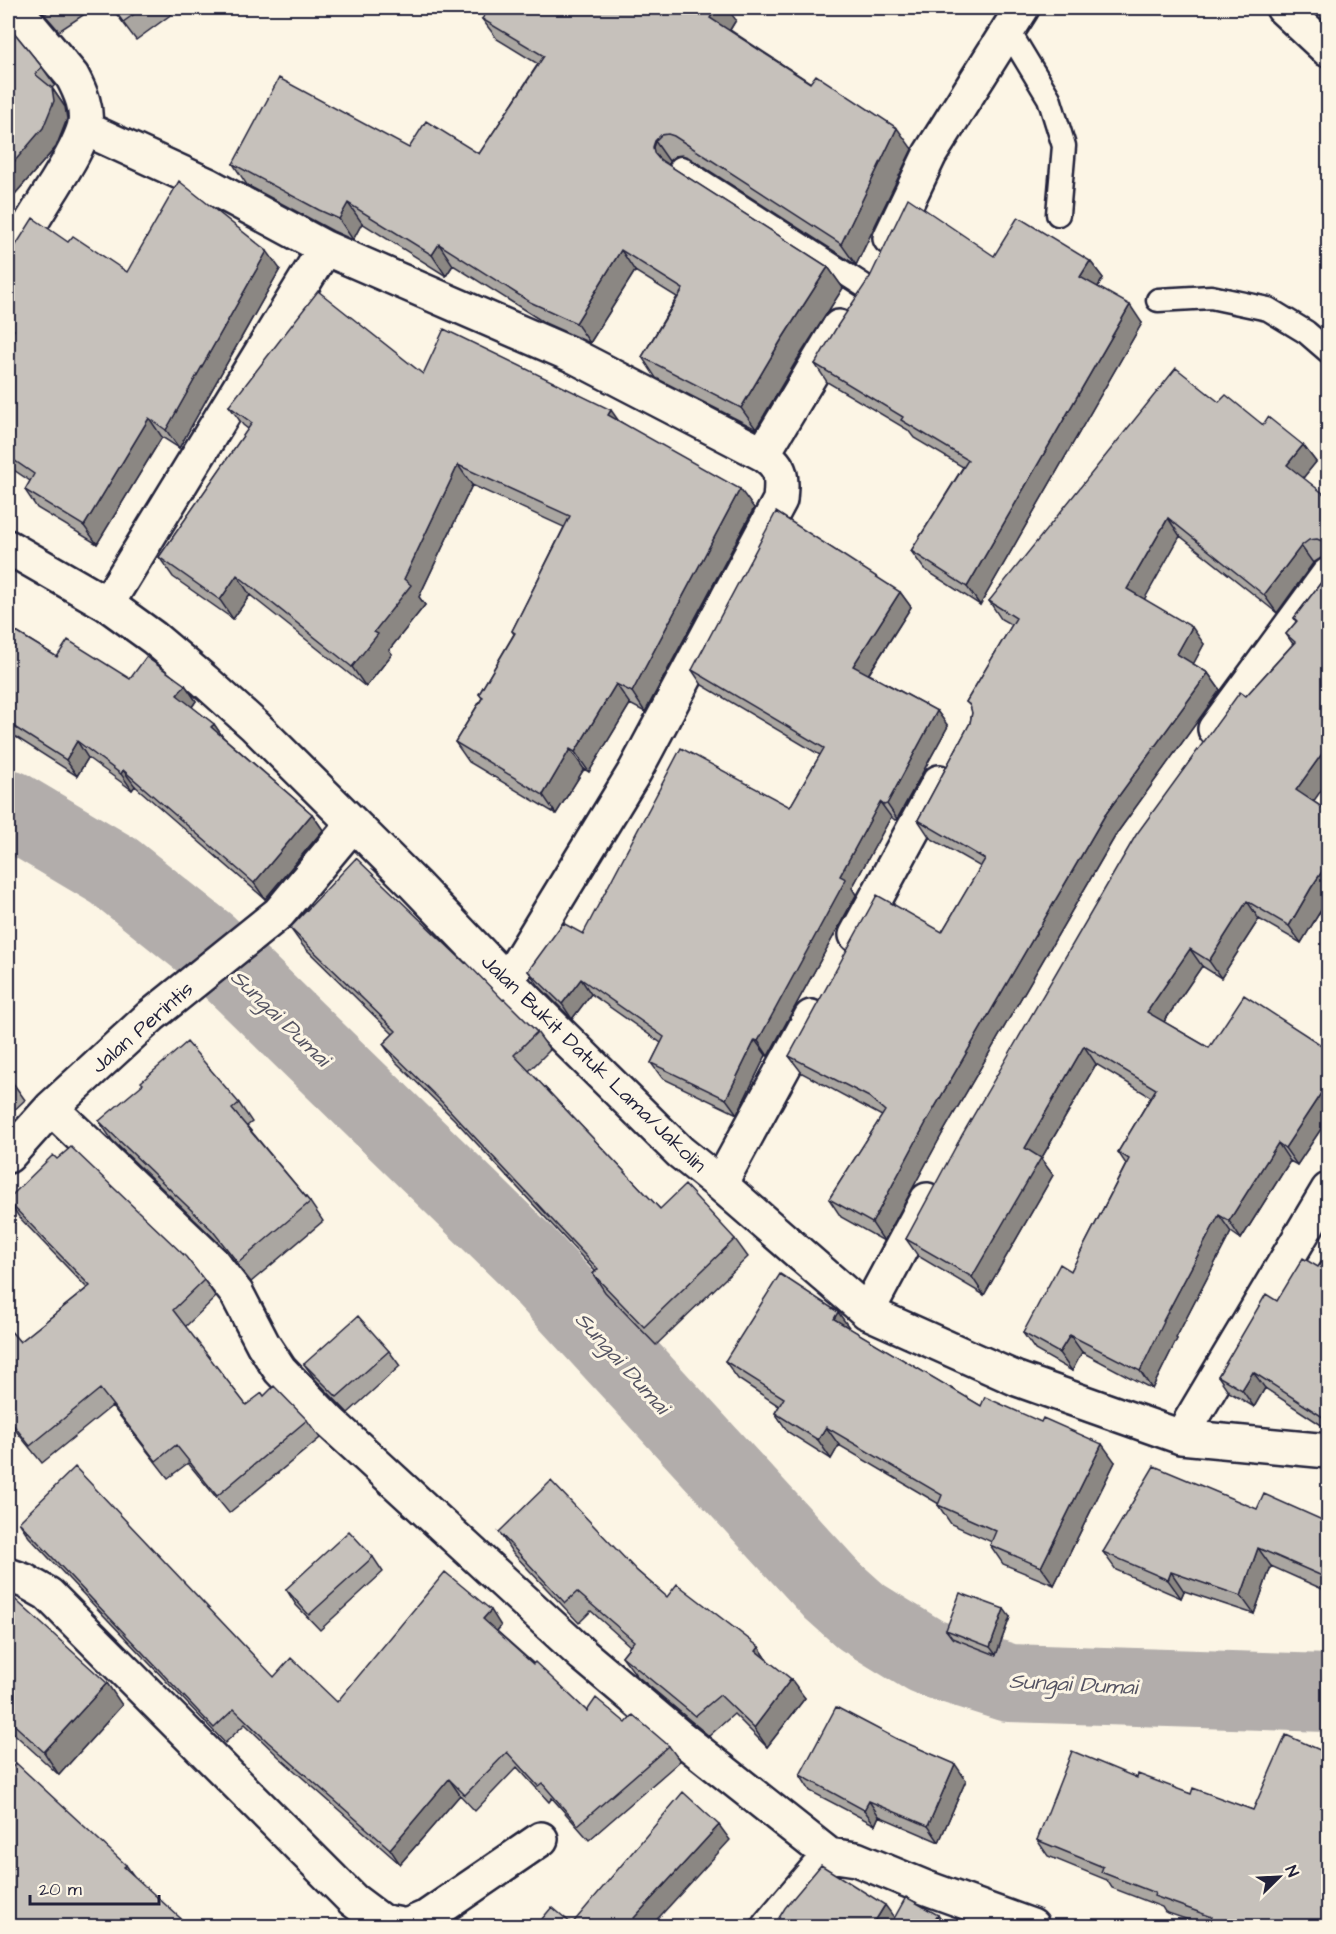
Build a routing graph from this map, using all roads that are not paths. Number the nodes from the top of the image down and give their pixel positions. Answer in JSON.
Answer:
{"nodes":[{"id":1,"x":15,"y":8,"type":"edge"},
{"id":2,"x":1283,"y":8,"type":"edge"},
{"id":3,"x":1015,"y":19,"type":"edge"},
{"id":4,"x":1329,"y":50,"type":"edge"},
{"id":5,"x":84,"y":128,"type":"junction"},
{"id":6,"x":681,"y":168,"type":"edge"},
{"id":7,"x":1058,"y":214,"type":"dead end"},
{"id":8,"x":325,"y":248,"type":"junction"},
{"id":9,"x":8,"y":261,"type":"edge"},
{"id":10,"x":866,"y":287,"type":"junction"},
{"id":11,"x":1158,"y":300,"type":"dead end"},
{"id":12,"x":1329,"y":351,"type":"edge"},
{"id":13,"x":763,"y":454,"type":"junction"},
{"id":14,"x":8,"y":547,"type":"edge"},
{"id":15,"x":1329,"y":575,"type":"edge"},
{"id":16,"x":107,"y":604,"type":"junction"},
{"id":17,"x":1195,"y":757,"type":"edge"},
{"id":18,"x":953,"y":758,"type":"edge"},
{"id":19,"x":353,"y":824,"type":"junction"},
{"id":20,"x":843,"y":958,"type":"edge"},
{"id":21,"x":507,"y":981,"type":"junction"},
{"id":22,"x":826,"y":989,"type":"edge"},
{"id":23,"x":51,"y":1108,"type":"junction"},
{"id":24,"x":8,"y":1156,"type":"edge"},
{"id":25,"x":942,"y":1173,"type":"edge"},
{"id":26,"x":720,"y":1184,"type":"junction"},
{"id":27,"x":1329,"y":1190,"type":"edge"},
{"id":28,"x":867,"y":1312,"type":"junction"},
{"id":29,"x":1181,"y":1437,"type":"junction"},
{"id":30,"x":1329,"y":1451,"type":"edge"},
{"id":31,"x":8,"y":1575,"type":"edge"},
{"id":32,"x":541,"y":1839,"type":"dead end"},
{"id":33,"x":829,"y":1855,"type":"junction"},
{"id":34,"x":769,"y":1926,"type":"edge"},
{"id":35,"x":1032,"y":1926,"type":"edge"}],
"edges":[{"from":1,"to":5,"type":"street"},
{"from":2,"to":4,"type":"street"},
{"from":3,"to":7,"type":"lane"},
{"from":3,"to":10,"type":"street"},
{"from":5,"to":8,"type":"street"},
{"from":5,"to":9,"type":"street"},
{"from":6,"to":10,"type":"lane"},
{"from":8,"to":13,"type":"street"},
{"from":8,"to":16,"type":"street"},
{"from":10,"to":13,"type":"street"},
{"from":11,"to":12,"type":"lane"},
{"from":13,"to":21,"type":"street"},
{"from":14,"to":16,"type":"street","name":"Jalan Bukit Datuk Lama/Jakolin"},
{"from":15,"to":17,"type":"street"},
{"from":16,"to":19,"type":"street","name":"Jalan Bukit Datuk Lama/Jakolin"},
{"from":18,"to":20,"type":"street"},
{"from":19,"to":21,"type":"street","name":"Jalan Bukit Datuk Lama/Jakolin"},
{"from":19,"to":23,"type":"street","name":"Jalan Perintis"},
{"from":21,"to":26,"type":"street","name":"Jalan Bukit Datuk Lama/Jakolin"},
{"from":22,"to":26,"type":"street"},
{"from":23,"to":24,"type":"street","name":"Jalan Perintis"},
{"from":23,"to":33,"type":"street"},
{"from":25,"to":28,"type":"street"},
{"from":26,"to":28,"type":"street","name":"Jalan Bukit Datuk Lama/Jakolin"},
{"from":27,"to":29,"type":"street"},
{"from":28,"to":29,"type":"street","name":"Jalan Bukit Datuk Lama/Jakolin"},
{"from":29,"to":30,"type":"street","name":"Jalan Bukit Datuk Lama/Jakolin"},
{"from":31,"to":32,"type":"street"},
{"from":33,"to":34,"type":"street"},
{"from":33,"to":35,"type":"street"}]}
